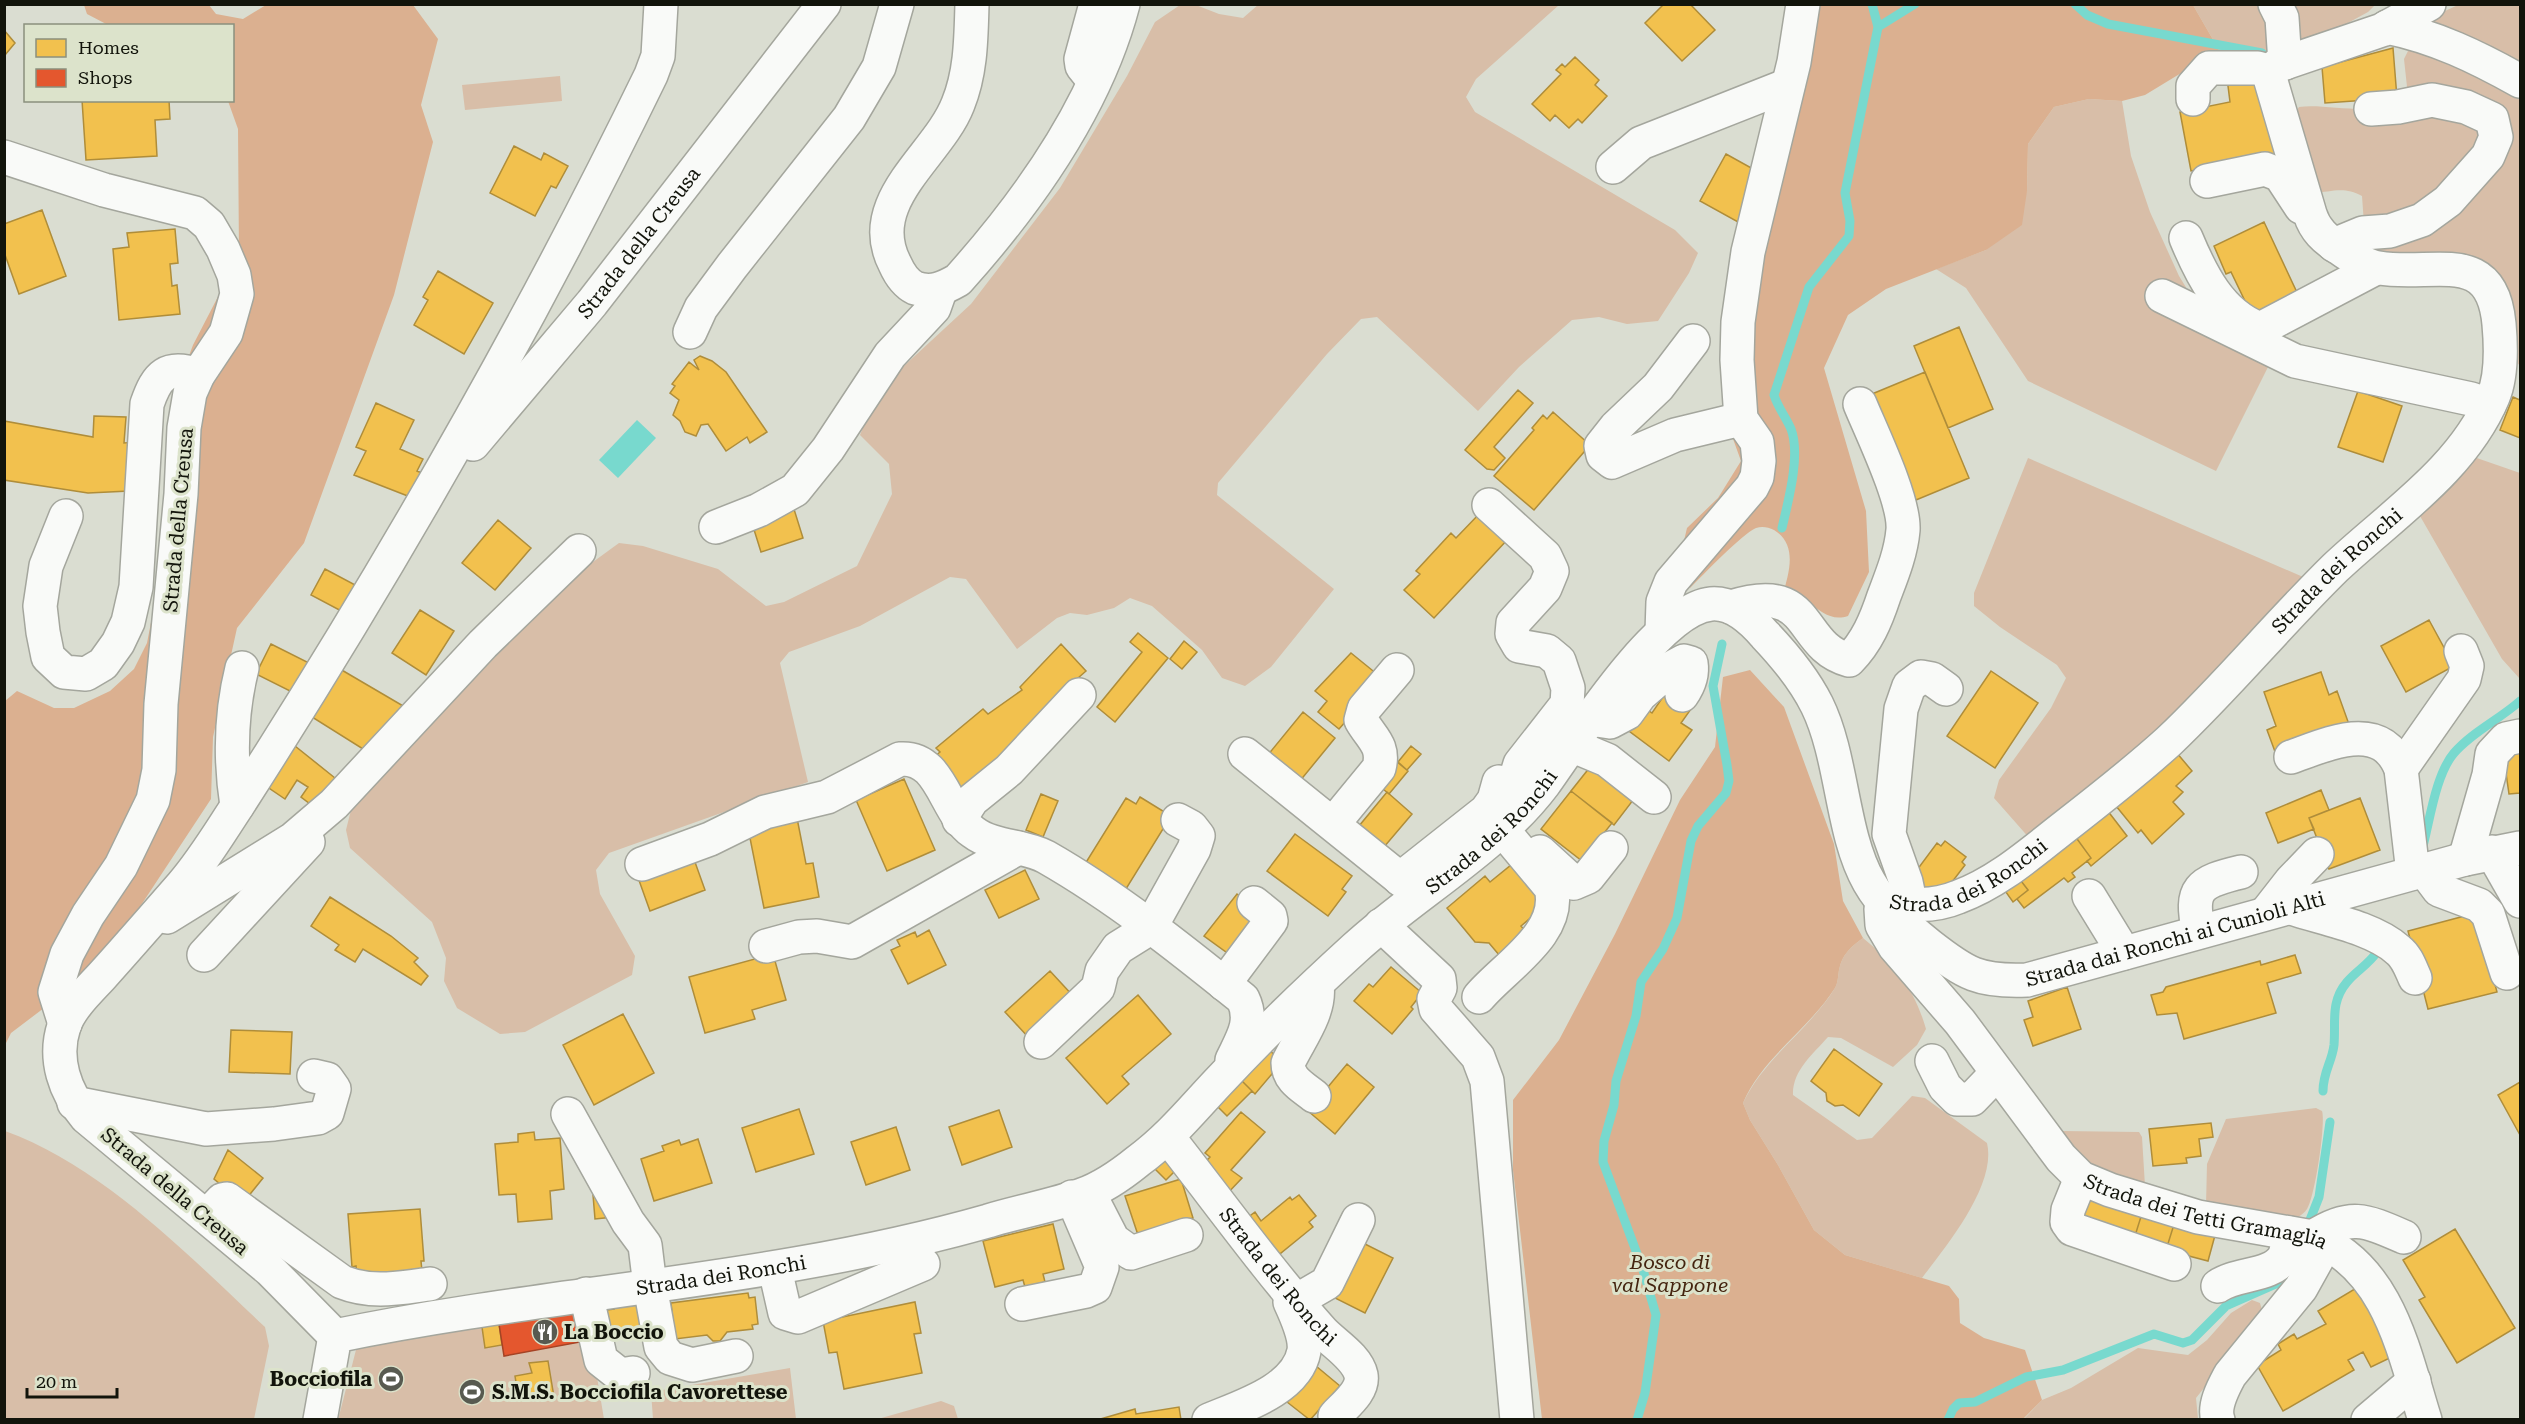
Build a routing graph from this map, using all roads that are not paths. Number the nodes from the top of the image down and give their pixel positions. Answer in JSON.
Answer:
{"nodes":[{"id":1,"x":661,"y":4,"type":"edge"},
{"id":2,"x":824,"y":4,"type":"edge"},
{"id":3,"x":897,"y":4,"type":"edge"},
{"id":4,"x":972,"y":4,"type":"edge"},
{"id":5,"x":1096,"y":4,"type":"edge"},
{"id":6,"x":1123,"y":4,"type":"edge"},
{"id":7,"x":1803,"y":4,"type":"edge"},
{"id":8,"x":2275,"y":4,"type":"edge"},
{"id":9,"x":2429,"y":4,"type":"edge"},
{"id":10,"x":2392,"y":18,"type":"edge"},
{"id":11,"x":2279,"y":67,"type":"junction"},
{"id":12,"x":1095,"y":81,"type":"junction"},
{"id":13,"x":2520,"y":81,"type":"edge"},
{"id":14,"x":1788,"y":85,"type":"junction"},
{"id":15,"x":2193,"y":99,"type":"dead end"},
{"id":16,"x":2371,"y":109,"type":"dead end"},
{"id":17,"x":4,"y":157,"type":"edge"},
{"id":18,"x":1613,"y":167,"type":"dead end"},
{"id":19,"x":2207,"y":180,"type":"dead end"},
{"id":20,"x":2310,"y":214,"type":"junction"},
{"id":21,"x":2186,"y":238,"type":"dead end"},
{"id":22,"x":2334,"y":245,"type":"junction"},
{"id":23,"x":2376,"y":268,"type":"junction"},
{"id":24,"x":940,"y":291,"type":"junction"},
{"id":25,"x":2162,"y":296,"type":"dead end"},
{"id":26,"x":690,"y":332,"type":"dead end"},
{"id":27,"x":1693,"y":341,"type":"dead end"},
{"id":28,"x":198,"y":375,"type":"junction"},
{"id":29,"x":2502,"y":388,"type":"edge"},
{"id":30,"x":1860,"y":404,"type":"dead end"},
{"id":31,"x":1741,"y":419,"type":"junction"},
{"id":32,"x":441,"y":470,"type":"junction"},
{"id":33,"x":1489,"y":505,"type":"dead end"},
{"id":34,"x":66,"y":516,"type":"dead end"},
{"id":35,"x":716,"y":527,"type":"dead end"},
{"id":36,"x":579,"y":551,"type":"dead end"},
{"id":37,"x":1731,"y":607,"type":"junction"},
{"id":38,"x":1662,"y":632,"type":"junction"},
{"id":39,"x":2461,"y":651,"type":"dead end"},
{"id":40,"x":242,"y":668,"type":"dead end"},
{"id":41,"x":1396,"y":670,"type":"dead end"},
{"id":42,"x":2262,"y":673,"type":"dead end"},
{"id":43,"x":1946,"y":689,"type":"dead end"},
{"id":44,"x":1079,"y":695,"type":"dead end"},
{"id":45,"x":1682,"y":695,"type":"dead end"},
{"id":46,"x":2212,"y":698,"type":"junction"},
{"id":47,"x":1590,"y":720,"type":"junction"},
{"id":48,"x":2520,"y":736,"type":"edge"},
{"id":49,"x":1508,"y":744,"type":"dead end"},
{"id":50,"x":1570,"y":745,"type":"junction"},
{"id":51,"x":1245,"y":754,"type":"dead end"},
{"id":52,"x":2291,"y":757,"type":"dead end"},
{"id":53,"x":2402,"y":769,"type":"junction"},
{"id":54,"x":1654,"y":797,"type":"dead end"},
{"id":55,"x":237,"y":806,"type":"junction"},
{"id":56,"x":1512,"y":818,"type":"junction"},
{"id":57,"x":960,"y":820,"type":"junction"},
{"id":58,"x":1178,"y":820,"type":"dead end"},
{"id":59,"x":311,"y":824,"type":"junction"},
{"id":60,"x":1333,"y":824,"type":"junction"},
{"id":61,"x":1018,"y":848,"type":"junction"},
{"id":62,"x":1611,"y":848,"type":"dead end"},
{"id":63,"x":2492,"y":853,"type":"edge"},
{"id":64,"x":2317,"y":854,"type":"dead end"},
{"id":65,"x":642,"y":864,"type":"dead end"},
{"id":66,"x":2241,"y":872,"type":"dead end"},
{"id":67,"x":2419,"y":872,"type":"junction"},
{"id":68,"x":1409,"y":887,"type":"junction"},
{"id":69,"x":2089,"y":896,"type":"dead end"},
{"id":70,"x":1880,"y":899,"type":"junction"},
{"id":71,"x":2520,"y":901,"type":"edge"},
{"id":72,"x":1254,"y":903,"type":"dead end"},
{"id":73,"x":1911,"y":906,"type":"junction"},
{"id":74,"x":2277,"y":910,"type":"junction"},
{"id":75,"x":1381,"y":926,"type":"junction"},
{"id":76,"x":1150,"y":928,"type":"junction"},
{"id":77,"x":2199,"y":932,"type":"junction"},
{"id":78,"x":136,"y":937,"type":"junction"},
{"id":79,"x":766,"y":946,"type":"dead end"},
{"id":80,"x":2124,"y":953,"type":"junction"},
{"id":81,"x":204,"y":955,"type":"dead end"},
{"id":82,"x":2507,"y":973,"type":"dead end"},
{"id":83,"x":2415,"y":978,"type":"dead end"},
{"id":84,"x":1224,"y":984,"type":"junction"},
{"id":85,"x":1317,"y":985,"type":"junction"},
{"id":86,"x":1479,"y":997,"type":"dead end"},
{"id":87,"x":65,"y":1024,"type":"junction"},
{"id":88,"x":1041,"y":1042,"type":"dead end"},
{"id":89,"x":1932,"y":1061,"type":"dead end"},
{"id":90,"x":1226,"y":1073,"type":"junction"},
{"id":91,"x":1996,"y":1074,"type":"junction"},
{"id":92,"x":314,"y":1076,"type":"dead end"},
{"id":93,"x":1314,"y":1096,"type":"dead end"},
{"id":94,"x":74,"y":1103,"type":"junction"},
{"id":95,"x":568,"y":1114,"type":"dead end"},
{"id":96,"x":1168,"y":1137,"type":"junction"},
{"id":97,"x":2081,"y":1178,"type":"junction"},
{"id":98,"x":1081,"y":1194,"type":"junction"},
{"id":99,"x":207,"y":1216,"type":"junction"},
{"id":100,"x":1358,"y":1220,"type":"dead end"},
{"id":101,"x":1186,"y":1235,"type":"dead end"},
{"id":102,"x":2306,"y":1237,"type":"junction"},
{"id":103,"x":2404,"y":1237,"type":"dead end"},
{"id":104,"x":923,"y":1264,"type":"dead end"},
{"id":105,"x":2174,"y":1264,"type":"dead end"},
{"id":106,"x":775,"y":1269,"type":"junction"},
{"id":107,"x":430,"y":1284,"type":"dead end"},
{"id":108,"x":650,"y":1286,"type":"junction"},
{"id":109,"x":2218,"y":1286,"type":"dead end"},
{"id":110,"x":1289,"y":1293,"type":"junction"},
{"id":111,"x":586,"y":1294,"type":"junction"},
{"id":112,"x":1022,"y":1304,"type":"dead end"},
{"id":113,"x":335,"y":1336,"type":"junction"},
{"id":114,"x":736,"y":1356,"type":"dead end"},
{"id":115,"x":633,"y":1374,"type":"dead end"},
{"id":116,"x":2420,"y":1400,"type":"edge"},
{"id":117,"x":1335,"y":1416,"type":"dead end"},
{"id":118,"x":320,"y":1419,"type":"edge"},
{"id":119,"x":1209,"y":1419,"type":"edge"},
{"id":120,"x":1517,"y":1419,"type":"edge"},
{"id":121,"x":2218,"y":1419,"type":"edge"},
{"id":122,"x":2368,"y":1419,"type":"edge"},
{"id":123,"x":2388,"y":1419,"type":"edge"}],
"edges":[{"from":1,"to":32,"type":"street","name":"Strada della Creusa"},
{"from":2,"to":32,"type":"street","name":"Strada della Creusa"},
{"from":3,"to":26,"type":"street"},
{"from":4,"to":24,"type":"street"},
{"from":5,"to":12,"type":"street"},
{"from":6,"to":12,"type":"street"},
{"from":7,"to":14,"type":"street"},
{"from":8,"to":11,"type":"street"},
{"from":9,"to":10,"type":"street"},
{"from":10,"to":11,"type":"street"},
{"from":10,"to":13,"type":"street"},
{"from":11,"to":15,"type":"street"},
{"from":11,"to":20,"type":"street"},
{"from":12,"to":24,"type":"street"},
{"from":14,"to":18,"type":"street"},
{"from":14,"to":31,"type":"street"},
{"from":16,"to":22,"type":"street"},
{"from":17,"to":28,"type":"street","name":"Strada della Creusa"},
{"from":19,"to":20,"type":"street"},
{"from":20,"to":22,"type":"street"},
{"from":21,"to":23,"type":"street"},
{"from":22,"to":23,"type":"street"},
{"from":23,"to":29,"type":"street"},
{"from":24,"to":35,"type":"street"},
{"from":25,"to":29,"type":"street"},
{"from":27,"to":31,"type":"street"},
{"from":28,"to":34,"type":"street"},
{"from":28,"to":87,"type":"street","name":"Strada della Creusa"},
{"from":29,"to":46,"type":"street","name":"Strada dei Ronchi"},
{"from":30,"to":37,"type":"street"},
{"from":31,"to":38,"type":"street"},
{"from":32,"to":55,"type":"street","name":"Strada della Creusa"},
{"from":33,"to":56,"type":"street"},
{"from":36,"to":59,"type":"street","name":"Strada della Creusa"},
{"from":37,"to":38,"type":"street","name":"Strada dei Ronchi"},
{"from":37,"to":70,"type":"street","name":"Strada dei Ronchi"},
{"from":38,"to":47,"type":"street","name":"Strada dei Ronchi"},
{"from":39,"to":53,"type":"street"},
{"from":40,"to":55,"type":"street"},
{"from":41,"to":60,"type":"street"},
{"from":42,"to":46,"type":"street"},
{"from":43,"to":73,"type":"street"},
{"from":44,"to":57,"type":"street"},
{"from":45,"to":47,"type":"street"},
{"from":46,"to":73,"type":"street","name":"Strada dei Ronchi"},
{"from":47,"to":50,"type":"street","name":"Strada dei Ronchi"},
{"from":48,"to":63,"type":"street"},
{"from":49,"to":68,"type":"street"},
{"from":50,"to":54,"type":"street"},
{"from":50,"to":56,"type":"street","name":"Strada dei Ronchi"},
{"from":51,"to":60,"type":"street","name":"Strada dei Ronchi"},
{"from":52,"to":53,"type":"street"},
{"from":53,"to":67,"type":"street"},
{"from":55,"to":78,"type":"street","name":"Strada della Creusa"},
{"from":56,"to":62,"type":"street"},
{"from":56,"to":68,"type":"street","name":"Strada dei Ronchi"},
{"from":56,"to":86,"type":"street"},
{"from":57,"to":61,"type":"street","name":"Strada dei Ronchi"},
{"from":57,"to":65,"type":"street"},
{"from":58,"to":76,"type":"street"},
{"from":59,"to":78,"type":"street","name":"Strada della Creusa"},
{"from":59,"to":81,"type":"street"},
{"from":60,"to":68,"type":"street","name":"Strada dei Ronchi"},
{"from":61,"to":76,"type":"street","name":"Strada dei Ronchi"},
{"from":61,"to":79,"type":"street"},
{"from":63,"to":67,"type":"street","name":"Strada dai Ronchi ai Cunioli Alti"},
{"from":63,"to":71,"type":"street"},
{"from":64,"to":74,"type":"street"},
{"from":66,"to":77,"type":"street"},
{"from":67,"to":74,"type":"street","name":"Strada dai Ronchi ai Cunioli Alti"},
{"from":67,"to":82,"type":"street"},
{"from":68,"to":75,"type":"street","name":"Strada dei Ronchi"},
{"from":69,"to":80,"type":"street"},
{"from":70,"to":73,"type":"street","name":"Strada dei Ronchi"},
{"from":70,"to":80,"type":"street","name":"Strada dai Ronchi ai Cunioli Alti"},
{"from":70,"to":91,"type":"street","name":"Strada dei Tetti Gramaglia"},
{"from":72,"to":84,"type":"street"},
{"from":74,"to":77,"type":"street","name":"Strada dai Ronchi ai Cunioli Alti"},
{"from":74,"to":83,"type":"street"},
{"from":75,"to":85,"type":"street","name":"Strada dei Ronchi"},
{"from":75,"to":120,"type":"street"},
{"from":76,"to":84,"type":"street","name":"Strada dei Ronchi"},
{"from":76,"to":88,"type":"street"},
{"from":77,"to":80,"type":"street","name":"Strada dai Ronchi ai Cunioli Alti"},
{"from":78,"to":87,"type":"street","name":"Strada della Creusa"},
{"from":84,"to":90,"type":"street","name":"Strada dei Ronchi"},
{"from":85,"to":90,"type":"street","name":"Strada dei Ronchi"},
{"from":85,"to":93,"type":"street"},
{"from":87,"to":94,"type":"street","name":"Strada della Creusa"},
{"from":89,"to":91,"type":"street"},
{"from":90,"to":96,"type":"street","name":"Strada dei Ronchi"},
{"from":91,"to":97,"type":"street","name":"Strada dei Tetti Gramaglia"},
{"from":92,"to":94,"type":"street"},
{"from":94,"to":99,"type":"street","name":"Strada della Creusa"},
{"from":95,"to":108,"type":"street"},
{"from":96,"to":98,"type":"street","name":"Strada dei Ronchi"},
{"from":96,"to":110,"type":"street","name":"Strada dei Ronchi"},
{"from":97,"to":102,"type":"street","name":"Strada dei Tetti Gramaglia"},
{"from":97,"to":105,"type":"street"},
{"from":98,"to":101,"type":"street"},
{"from":98,"to":106,"type":"street","name":"Strada dei Ronchi"},
{"from":98,"to":112,"type":"street"},
{"from":99,"to":107,"type":"street"},
{"from":99,"to":113,"type":"street","name":"Strada della Creusa"},
{"from":100,"to":110,"type":"street"},
{"from":102,"to":103,"type":"street"},
{"from":102,"to":109,"type":"street"},
{"from":102,"to":116,"type":"street","name":"Strada dei Tetti Gramaglia"},
{"from":102,"to":121,"type":"street"},
{"from":104,"to":106,"type":"street"},
{"from":106,"to":108,"type":"street","name":"Strada dei Ronchi"},
{"from":108,"to":111,"type":"street","name":"Strada dei Ronchi"},
{"from":108,"to":114,"type":"street"},
{"from":110,"to":117,"type":"street","name":"Strada dei Ronchi"},
{"from":110,"to":119,"type":"street"},
{"from":111,"to":113,"type":"street","name":"Strada dei Ronchi"},
{"from":111,"to":115,"type":"street"},
{"from":113,"to":118,"type":"street"},
{"from":116,"to":122,"type":"street"},
{"from":116,"to":123,"type":"street"}]}
